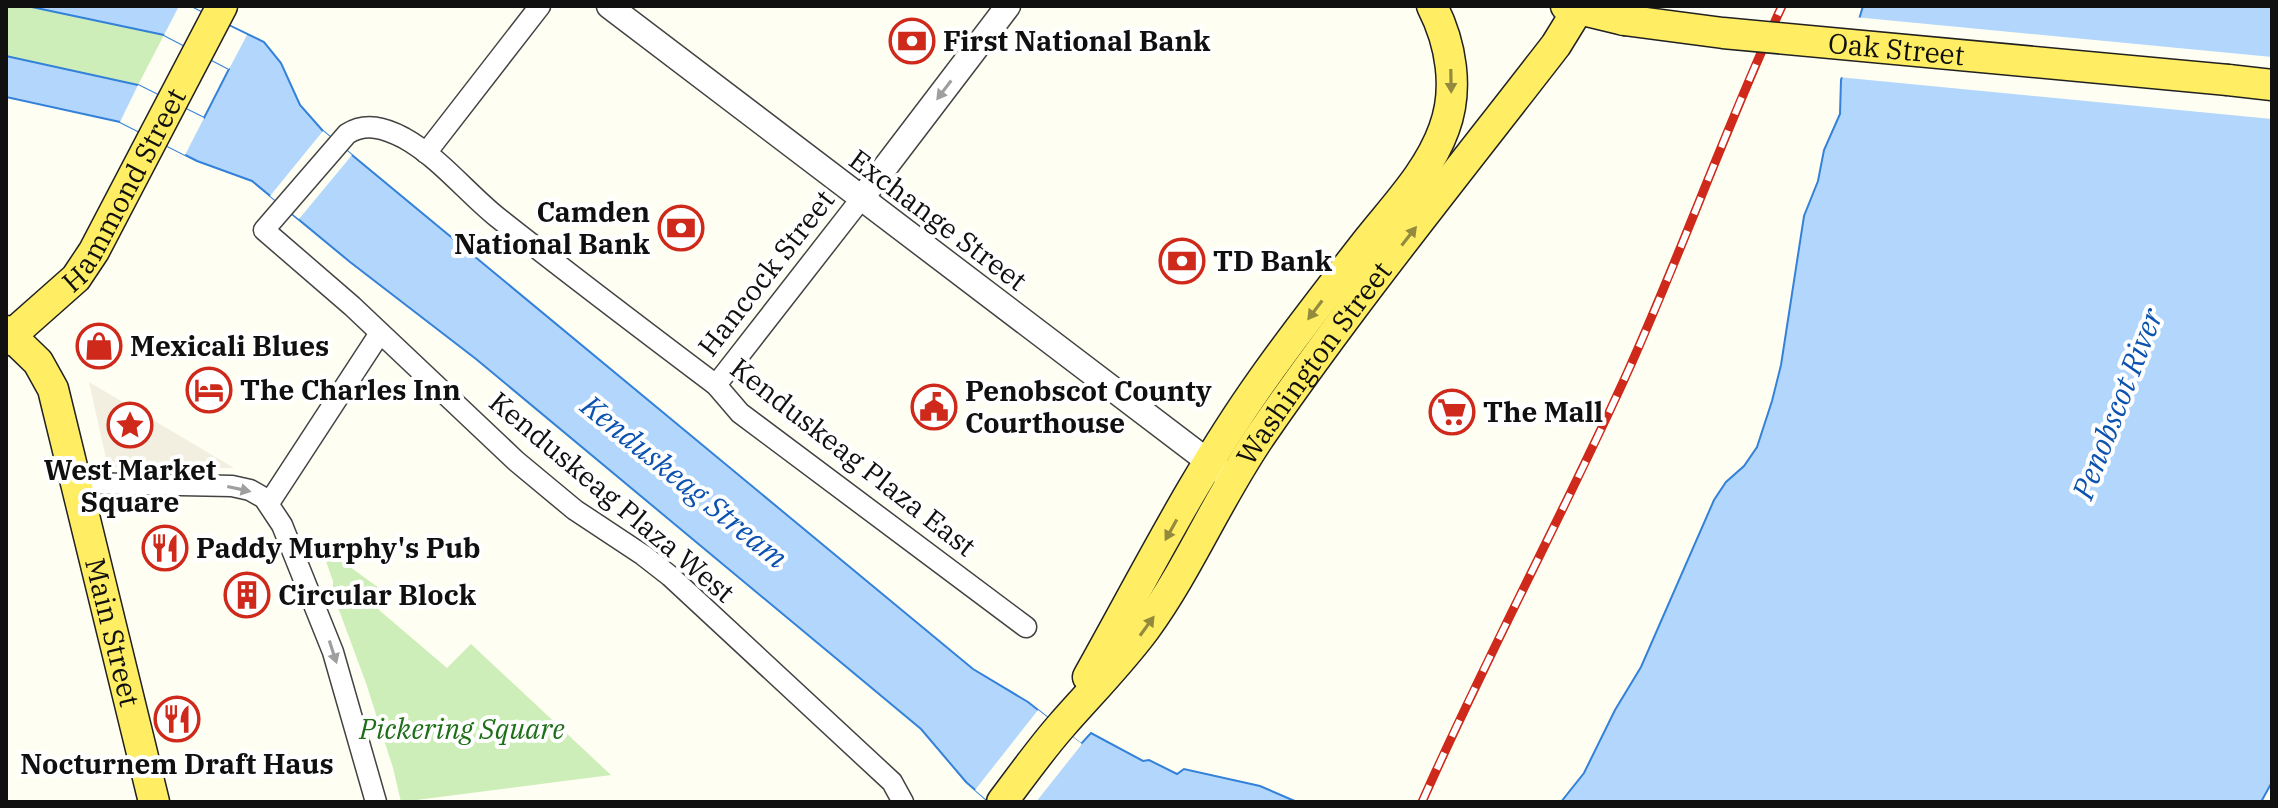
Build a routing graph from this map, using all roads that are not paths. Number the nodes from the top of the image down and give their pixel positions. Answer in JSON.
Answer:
{"nodes":[{"id":1,"x":540,"y":6,"type":"edge"},
{"id":2,"x":609,"y":6,"type":"edge"},
{"id":3,"x":1008,"y":6,"type":"edge"},
{"id":4,"x":1432,"y":6,"type":"edge"},
{"id":5,"x":1575,"y":7,"type":"edge"},
{"id":6,"x":219,"y":13,"type":"edge"},
{"id":7,"x":2272,"y":85,"type":"edge"},
{"id":8,"x":426,"y":153,"type":"junction"},
{"id":9,"x":861,"y":199,"type":"junction"},
{"id":10,"x":284,"y":207,"type":"joint"},
{"id":11,"x":380,"y":333,"type":"junction"},
{"id":12,"x":8,"y":335,"type":"edge"},
{"id":13,"x":716,"y":385,"type":"junction"},
{"id":14,"x":1220,"y":471,"type":"junction"},
{"id":15,"x":78,"y":483,"type":"junction"},
{"id":16,"x":269,"y":503,"type":"junction"},
{"id":17,"x":1026,"y":627,"type":"dead end"},
{"id":18,"x":154,"y":802,"type":"edge"},
{"id":19,"x":376,"y":802,"type":"edge"},
{"id":20,"x":903,"y":802,"type":"edge"},
{"id":21,"x":1002,"y":802,"type":"edge"}],
"edges":[{"from":1,"to":8,"type":"street"},
{"from":2,"to":9,"type":"street","name":"Exchange Street"},
{"from":3,"to":9,"type":"street","name":"Hancock Street","one_way":true},
{"from":4,"to":14,"type":"main road","name":"Washington Street","one_way":true},
{"from":5,"to":7,"type":"main road","name":"Oak Street","bridge":true},
{"from":14,"to":5,"type":"main road","name":"Washington Street","one_way":true},
{"from":6,"to":12,"type":"main road","name":"Hammond Street"},
{"from":8,"to":10,"type":"street","name":"Kenduskeag Plaza East"},
{"from":8,"to":13,"type":"street","name":"Kenduskeag Plaza East"},
{"from":9,"to":13,"type":"street","name":"Hancock Street"},
{"from":9,"to":14,"type":"street","name":"Exchange Street"},
{"from":10,"to":11,"type":"street","name":"Kenduskeag Plaza West"},
{"from":11,"to":16,"type":"street"},
{"from":11,"to":20,"type":"street","name":"Kenduskeag Plaza West"},
{"from":12,"to":15,"type":"main road","name":"Main Street"},
{"from":13,"to":17,"type":"street","name":"Kenduskeag Plaza East"},
{"from":14,"to":21,"type":"main road","name":"Washington Street"},
{"from":15,"to":16,"type":"street","one_way":true},
{"from":15,"to":18,"type":"main road","name":"Main Street"},
{"from":16,"to":19,"type":"street","one_way":true}]}
